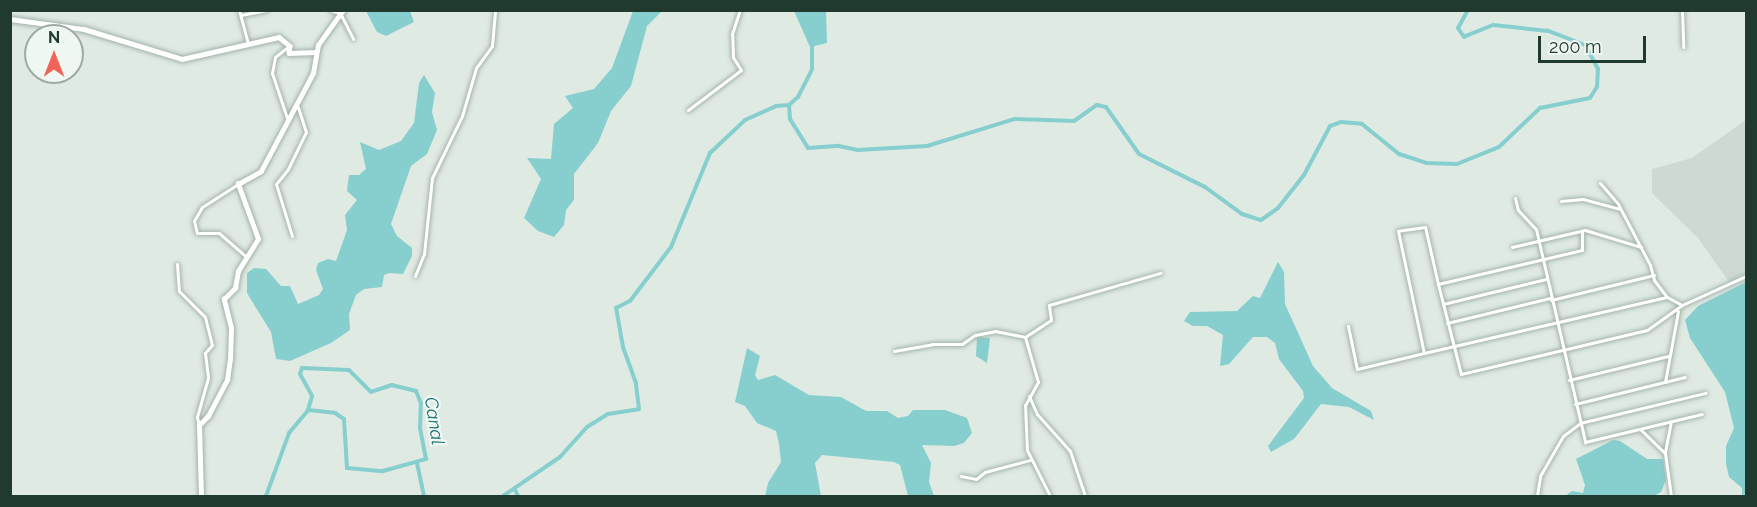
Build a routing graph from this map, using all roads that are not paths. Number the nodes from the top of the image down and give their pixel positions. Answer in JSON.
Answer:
{"nodes":[{"id":1,"x":239,"y":10,"type":"edge"},
{"id":2,"x":267,"y":10,"type":"edge"},
{"id":3,"x":330,"y":10,"type":"edge"},
{"id":4,"x":495,"y":10,"type":"edge"},
{"id":5,"x":740,"y":10,"type":"edge"},
{"id":6,"x":1682,"y":10,"type":"edge"},
{"id":7,"x":341,"y":12,"type":"edge"},
{"id":8,"x":241,"y":15,"type":"junction"},
{"id":9,"x":10,"y":19,"type":"edge"},
{"id":10,"x":353,"y":39,"type":"dead end"},
{"id":11,"x":248,"y":43,"type":"junction"},
{"id":12,"x":290,"y":46,"type":"junction"},
{"id":13,"x":1683,"y":47,"type":"dead end"},
{"id":14,"x":316,"y":52,"type":"junction"},
{"id":15,"x":298,"y":108,"type":"junction"},
{"id":16,"x":688,"y":110,"type":"dead end"},
{"id":17,"x":287,"y":118,"type":"junction"},
{"id":18,"x":1600,"y":183,"type":"dead end"},
{"id":19,"x":238,"y":184,"type":"junction"},
{"id":20,"x":1515,"y":198,"type":"dead end"},
{"id":21,"x":1561,"y":201,"type":"dead end"},
{"id":22,"x":1621,"y":210,"type":"junction"},
{"id":23,"x":1582,"y":231,"type":"junction"},
{"id":24,"x":292,"y":236,"type":"dead end"},
{"id":25,"x":1537,"y":241,"type":"junction"},
{"id":26,"x":1512,"y":247,"type":"dead end"},
{"id":27,"x":1641,"y":247,"type":"junction"},
{"id":28,"x":247,"y":257,"type":"junction"},
{"id":29,"x":1542,"y":260,"type":"junction"},
{"id":30,"x":177,"y":264,"type":"dead end"},
{"id":31,"x":1160,"y":273,"type":"dead end"},
{"id":32,"x":1655,"y":275,"type":"junction"},
{"id":33,"x":415,"y":276,"type":"dead end"},
{"id":34,"x":1746,"y":276,"type":"edge"},
{"id":35,"x":1546,"y":279,"type":"junction"},
{"id":36,"x":1438,"y":284,"type":"junction"},
{"id":37,"x":1667,"y":297,"type":"junction"},
{"id":38,"x":1551,"y":299,"type":"junction"},
{"id":39,"x":1443,"y":304,"type":"junction"},
{"id":40,"x":1682,"y":305,"type":"junction"},
{"id":41,"x":1678,"y":309,"type":"junction"},
{"id":42,"x":1447,"y":322,"type":"junction"},
{"id":43,"x":1556,"y":323,"type":"junction"},
{"id":44,"x":1348,"y":326,"type":"dead end"},
{"id":45,"x":1025,"y":337,"type":"junction"},
{"id":46,"x":1453,"y":348,"type":"junction"},
{"id":47,"x":1562,"y":350,"type":"junction"},
{"id":48,"x":894,"y":351,"type":"dead end"},
{"id":49,"x":1424,"y":353,"type":"junction"},
{"id":50,"x":1668,"y":356,"type":"junction"},
{"id":51,"x":1685,"y":377,"type":"dead end"},
{"id":52,"x":1569,"y":380,"type":"junction"},
{"id":53,"x":1665,"y":382,"type":"junction"},
{"id":54,"x":1705,"y":393,"type":"dead end"},
{"id":55,"x":1029,"y":396,"type":"junction"},
{"id":56,"x":1575,"y":404,"type":"junction"},
{"id":57,"x":1702,"y":414,"type":"dead end"},
{"id":58,"x":1671,"y":422,"type":"junction"},
{"id":59,"x":1580,"y":423,"type":"junction"},
{"id":60,"x":199,"y":425,"type":"junction"},
{"id":61,"x":1640,"y":429,"type":"junction"},
{"id":62,"x":1665,"y":453,"type":"junction"},
{"id":63,"x":1030,"y":460,"type":"junction"},
{"id":64,"x":961,"y":476,"type":"dead end"},
{"id":65,"x":201,"y":496,"type":"edge"},
{"id":66,"x":1050,"y":496,"type":"edge"},
{"id":67,"x":1085,"y":496,"type":"edge"},
{"id":68,"x":1537,"y":496,"type":"edge"},
{"id":69,"x":1671,"y":496,"type":"edge"}],
"edges":[{"from":1,"to":8,"type":"street"},
{"from":2,"to":8,"type":"street"},
{"from":3,"to":7,"type":"street"},
{"from":4,"to":33,"type":"street"},
{"from":5,"to":16,"type":"street"},
{"from":6,"to":13,"type":"street"},
{"from":7,"to":10,"type":"street"},
{"from":7,"to":14,"type":"street"},
{"from":8,"to":11,"type":"street"},
{"from":9,"to":11,"type":"street"},
{"from":11,"to":12,"type":"street"},
{"from":12,"to":14,"type":"street"},
{"from":12,"to":17,"type":"street"},
{"from":14,"to":15,"type":"street"},
{"from":15,"to":17,"type":"street"},
{"from":15,"to":24,"type":"street"},
{"from":17,"to":19,"type":"street"},
{"from":18,"to":22,"type":"street"},
{"from":19,"to":28,"type":"street"},
{"from":19,"to":28,"type":"street"},
{"from":20,"to":25,"type":"street"},
{"from":21,"to":22,"type":"street"},
{"from":22,"to":27,"type":"street"},
{"from":23,"to":25,"type":"street"},
{"from":23,"to":27,"type":"street"},
{"from":23,"to":29,"type":"street"},
{"from":25,"to":26,"type":"street"},
{"from":25,"to":29,"type":"street"},
{"from":27,"to":32,"type":"street"},
{"from":28,"to":60,"type":"street"},
{"from":29,"to":35,"type":"street"},
{"from":29,"to":36,"type":"street"},
{"from":30,"to":60,"type":"street"},
{"from":31,"to":45,"type":"street"},
{"from":32,"to":37,"type":"street"},
{"from":32,"to":38,"type":"street"},
{"from":34,"to":40,"type":"street"},
{"from":35,"to":38,"type":"street"},
{"from":35,"to":39,"type":"street"},
{"from":36,"to":39,"type":"street"},
{"from":36,"to":49,"type":"street"},
{"from":37,"to":40,"type":"street"},
{"from":37,"to":43,"type":"street"},
{"from":38,"to":42,"type":"street"},
{"from":38,"to":43,"type":"street"},
{"from":39,"to":42,"type":"street"},
{"from":40,"to":41,"type":"street"},
{"from":41,"to":47,"type":"street"},
{"from":41,"to":50,"type":"street"},
{"from":42,"to":46,"type":"street"},
{"from":43,"to":46,"type":"street"},
{"from":43,"to":47,"type":"street"},
{"from":44,"to":49,"type":"street"},
{"from":45,"to":48,"type":"street"},
{"from":45,"to":55,"type":"street"},
{"from":46,"to":47,"type":"street"},
{"from":46,"to":49,"type":"street"},
{"from":47,"to":52,"type":"street"},
{"from":50,"to":52,"type":"street"},
{"from":50,"to":53,"type":"street"},
{"from":51,"to":53,"type":"street"},
{"from":52,"to":56,"type":"street"},
{"from":53,"to":56,"type":"street"},
{"from":54,"to":59,"type":"street"},
{"from":55,"to":63,"type":"street"},
{"from":55,"to":67,"type":"street"},
{"from":56,"to":59,"type":"street"},
{"from":57,"to":58,"type":"street"},
{"from":58,"to":61,"type":"street"},
{"from":58,"to":62,"type":"street"},
{"from":59,"to":61,"type":"street"},
{"from":59,"to":68,"type":"street"},
{"from":60,"to":65,"type":"street"},
{"from":61,"to":62,"type":"street"},
{"from":62,"to":69,"type":"street"},
{"from":63,"to":64,"type":"street"},
{"from":63,"to":66,"type":"street"}]}
